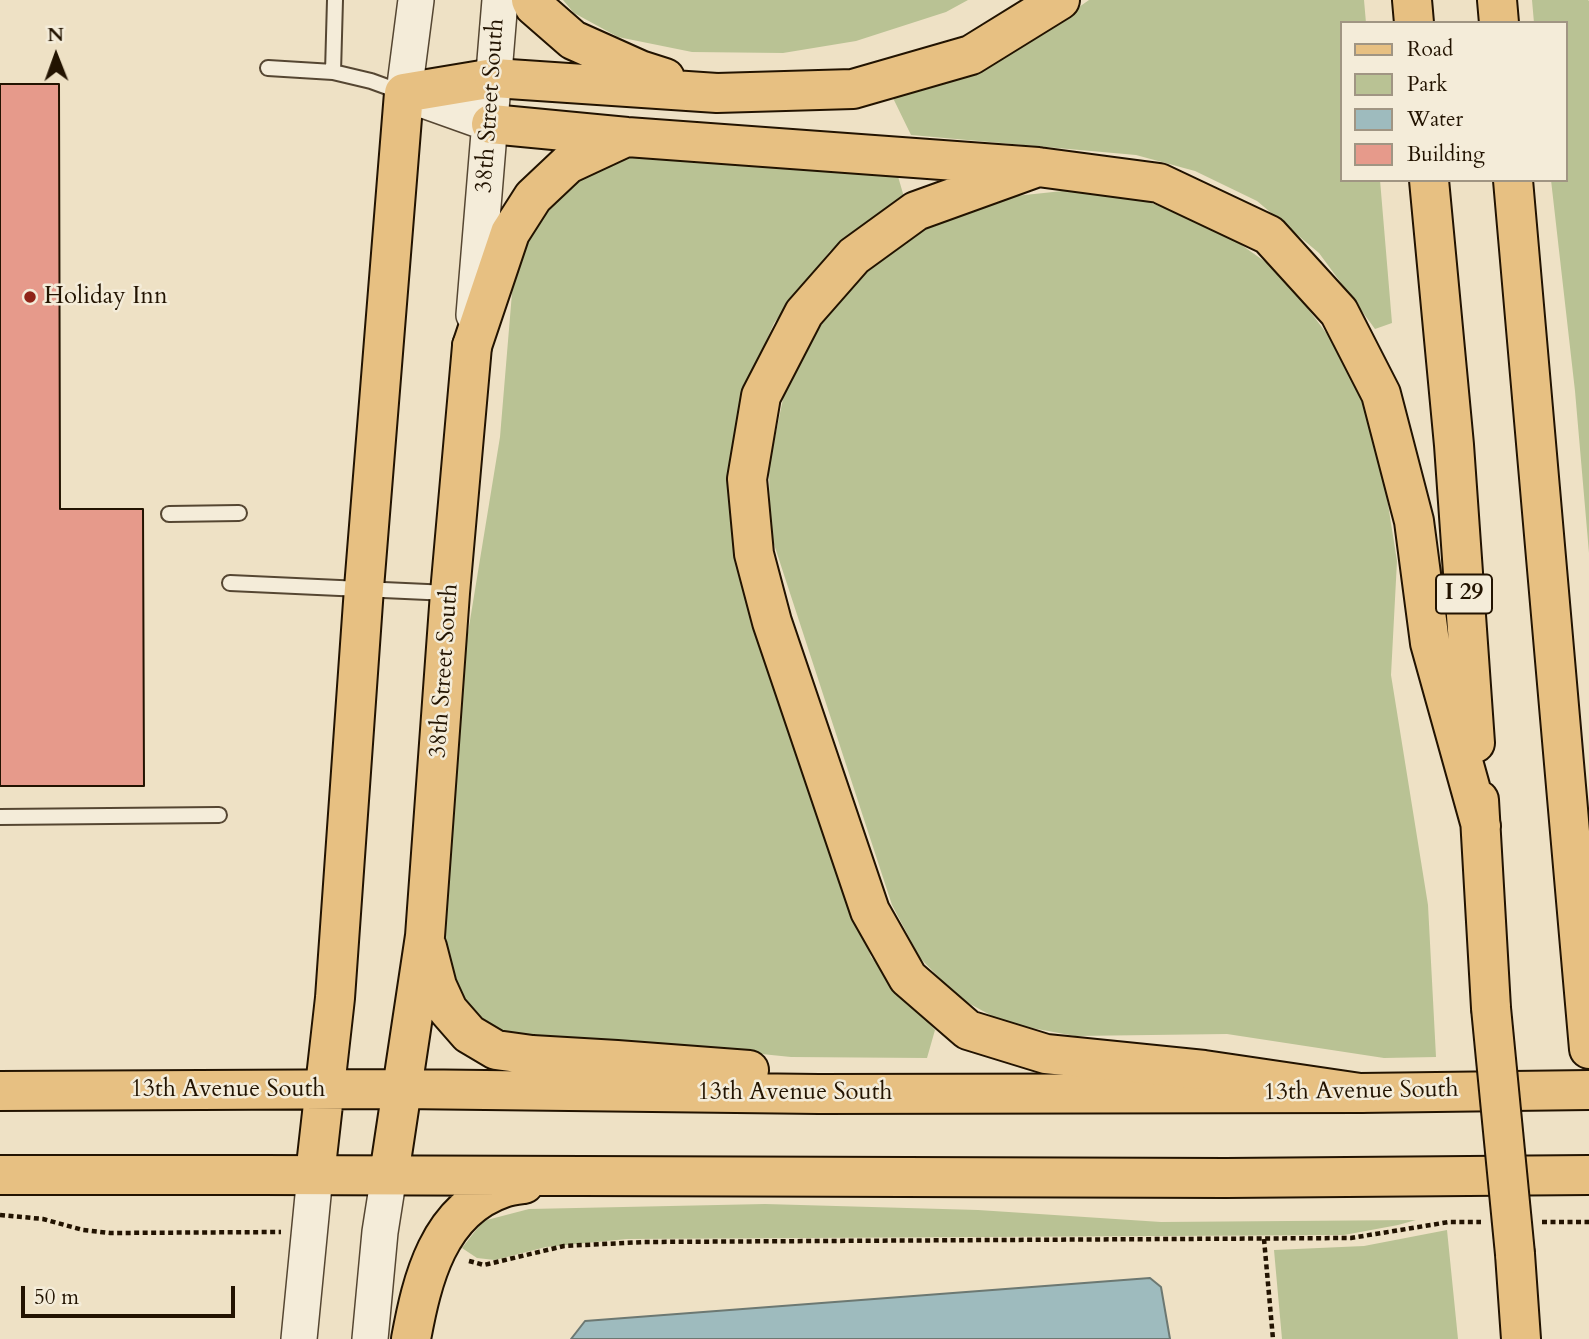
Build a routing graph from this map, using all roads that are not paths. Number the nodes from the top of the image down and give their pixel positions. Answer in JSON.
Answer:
{"nodes":[{"id":1,"x":335,"y":0,"type":"edge"},
{"id":2,"x":416,"y":0,"type":"edge"},
{"id":3,"x":500,"y":0,"type":"edge"},
{"id":4,"x":531,"y":0,"type":"edge"},
{"id":5,"x":1060,"y":0,"type":"edge"},
{"id":6,"x":1412,"y":0,"type":"edge"},
{"id":7,"x":1497,"y":0,"type":"edge"},
{"id":8,"x":1414,"y":21,"type":"edge"},
{"id":9,"x":1499,"y":21,"type":"edge"},
{"id":10,"x":268,"y":68,"type":"dead end"},
{"id":11,"x":333,"y":72,"type":"junction"},
{"id":12,"x":494,"y":78,"type":"junction"},
{"id":13,"x":404,"y":93,"type":"junction"},
{"id":14,"x":717,"y":93,"type":"junction"},
{"id":15,"x":491,"y":124,"type":"junction"},
{"id":16,"x":627,"y":137,"type":"junction"},
{"id":17,"x":1038,"y":167,"type":"junction"},
{"id":18,"x":1429,"y":182,"type":"edge"},
{"id":19,"x":1513,"y":182,"type":"edge"},
{"id":20,"x":471,"y":346,"type":"junction"},
{"id":21,"x":239,"y":513,"type":"dead end"},
{"id":22,"x":169,"y":514,"type":"dead end"},
{"id":23,"x":230,"y":583,"type":"dead end"},
{"id":24,"x":364,"y":588,"type":"junction"},
{"id":25,"x":450,"y":593,"type":"junction"},
{"id":26,"x":219,"y":815,"type":"dead end"},
{"id":27,"x":0,"y":817,"type":"edge"},
{"id":28,"x":1481,"y":826,"type":"junction"},
{"id":29,"x":425,"y":936,"type":"junction"},
{"id":30,"x":1589,"y":1049,"type":"edge"},
{"id":31,"x":402,"y":1089,"type":"junction"},
{"id":32,"x":326,"y":1090,"type":"junction"},
{"id":33,"x":1589,"y":1090,"type":"edge"},
{"id":34,"x":0,"y":1091,"type":"edge"},
{"id":35,"x":914,"y":1094,"type":"junction"},
{"id":36,"x":1360,"y":1094,"type":"junction"},
{"id":37,"x":0,"y":1175,"type":"edge"},
{"id":38,"x":315,"y":1175,"type":"junction"},
{"id":39,"x":389,"y":1175,"type":"junction"},
{"id":40,"x":1589,"y":1175,"type":"edge"},
{"id":41,"x":562,"y":1176,"type":"junction"},
{"id":42,"x":299,"y":1339,"type":"edge"},
{"id":43,"x":370,"y":1339,"type":"edge"},
{"id":44,"x":411,"y":1339,"type":"edge"},
{"id":45,"x":1521,"y":1339,"type":"edge"}],
"edges":[{"from":1,"to":11,"type":"lane"},
{"from":2,"to":13,"type":"street"},
{"from":3,"to":12,"type":"street","name":"38th Street South"},
{"from":4,"to":14,"type":"main road"},
{"from":5,"to":14,"type":"main road"},
{"from":6,"to":8,"type":"main road"},
{"from":7,"to":9,"type":"main road"},
{"from":10,"to":11,"type":"lane"},
{"from":11,"to":13,"type":"lane"},
{"from":12,"to":13,"type":"main road"},
{"from":12,"to":14,"type":"main road"},
{"from":12,"to":15,"type":"street","name":"38th Street South"},
{"from":13,"to":15,"type":"street"},
{"from":13,"to":24,"type":"main road"},
{"from":15,"to":16,"type":"main road"},
{"from":15,"to":20,"type":"street","name":"38th Street South"},
{"from":16,"to":17,"type":"main road"},
{"from":16,"to":20,"type":"main road"},
{"from":17,"to":28,"type":"main road"},
{"from":17,"to":36,"type":"main road"},
{"from":18,"to":28,"type":"main road","number":"I 29"},
{"from":19,"to":30,"type":"main road"},
{"from":20,"to":25,"type":"main road","name":"38th Street South"},
{"from":21,"to":22,"type":"lane"},
{"from":23,"to":24,"type":"lane"},
{"from":24,"to":25,"type":"lane"},
{"from":24,"to":32,"type":"main road"},
{"from":25,"to":29,"type":"main road","name":"38th Street South"},
{"from":26,"to":27,"type":"lane"},
{"from":28,"to":45,"type":"main road","number":"I 29","bridge":true},
{"from":29,"to":31,"type":"main road","name":"38th Street South"},
{"from":29,"to":35,"type":"main road"},
{"from":31,"to":32,"type":"main road","name":"13th Avenue South"},
{"from":31,"to":35,"type":"main road","name":"13th Avenue South"},
{"from":31,"to":39,"type":"main road","name":"38th Street South"},
{"from":32,"to":34,"type":"main road","name":"13th Avenue South"},
{"from":32,"to":38,"type":"main road"},
{"from":33,"to":36,"type":"main road","name":"13th Avenue South"},
{"from":35,"to":36,"type":"main road","name":"13th Avenue South"},
{"from":37,"to":38,"type":"main road"},
{"from":38,"to":39,"type":"main road"},
{"from":38,"to":42,"type":"street"},
{"from":39,"to":41,"type":"main road"},
{"from":39,"to":43,"type":"street","name":"38th Street South"},
{"from":40,"to":41,"type":"main road"},
{"from":41,"to":44,"type":"main road"}]}
